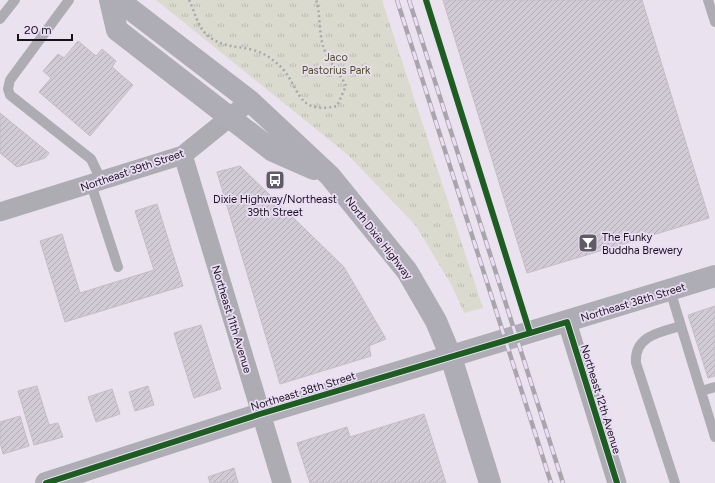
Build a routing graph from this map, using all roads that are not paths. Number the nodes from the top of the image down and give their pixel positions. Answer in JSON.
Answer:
{"nodes":[{"id":1,"x":15,"y":0,"type":"edge"},
{"id":2,"x":69,"y":0,"type":"edge"},
{"id":3,"x":110,"y":0,"type":"edge"},
{"id":4,"x":114,"y":0,"type":"edge"},
{"id":5,"x":708,"y":0,"type":"edge"},
{"id":6,"x":0,"y":19,"type":"edge"},
{"id":7,"x":715,"y":22,"type":"edge"},
{"id":8,"x":250,"y":101,"type":"junction"},
{"id":9,"x":229,"y":118,"type":"junction"},
{"id":10,"x":183,"y":155,"type":"junction"},
{"id":11,"x":330,"y":176,"type":"junction"},
{"id":12,"x":96,"y":182,"type":"junction"},
{"id":13,"x":0,"y":212,"type":"edge"},
{"id":14,"x":118,"y":267,"type":"dead end"},
{"id":15,"x":715,"y":276,"type":"edge"},
{"id":16,"x":670,"y":290,"type":"junction"},
{"id":17,"x":567,"y":322,"type":"junction"},
{"id":18,"x":681,"y":326,"type":"junction"},
{"id":19,"x":451,"y":357,"type":"junction"},
{"id":20,"x":715,"y":387,"type":"edge"},
{"id":21,"x":701,"y":391,"type":"junction"},
{"id":22,"x":260,"y":414,"type":"junction"},
{"id":23,"x":715,"y":437,"type":"edge"},
{"id":24,"x":46,"y":483,"type":"edge"},
{"id":25,"x":282,"y":483,"type":"edge"},
{"id":26,"x":490,"y":483,"type":"edge"},
{"id":27,"x":617,"y":483,"type":"edge"},
{"id":28,"x":675,"y":483,"type":"edge"}],
"edges":[{"from":1,"to":6,"type":"lane"},
{"from":2,"to":12,"type":"lane"},
{"from":3,"to":9,"type":"main road","name":"North Dixie Highway"},
{"from":4,"to":8,"type":"main road","name":"North Dixie Highway"},
{"from":5,"to":7,"type":"lane"},
{"from":8,"to":9,"type":"street","name":"Northeast 39th Street"},
{"from":8,"to":11,"type":"main road","name":"North Dixie Highway"},
{"from":9,"to":10,"type":"street","name":"Northeast 39th Street"},
{"from":9,"to":11,"type":"main road","name":"North Dixie Highway"},
{"from":10,"to":12,"type":"street","name":"Northeast 39th Street"},
{"from":10,"to":22,"type":"street","name":"Northeast 11th Avenue"},
{"from":11,"to":19,"type":"main road","name":"North Dixie Highway"},
{"from":12,"to":13,"type":"street","name":"Northeast 39th Street"},
{"from":12,"to":14,"type":"lane"},
{"from":15,"to":16,"type":"main road","name":"Northeast 38th Street"},
{"from":16,"to":17,"type":"main road","name":"Northeast 38th Street"},
{"from":16,"to":18,"type":"lane"},
{"from":17,"to":19,"type":"main road","name":"Northeast 38th Street"},
{"from":17,"to":27,"type":"street","name":"Northeast 12th Avenue"},
{"from":18,"to":21,"type":"lane"},
{"from":18,"to":28,"type":"lane"},
{"from":19,"to":22,"type":"main road","name":"Northeast 38th Street"},
{"from":19,"to":26,"type":"main road","name":"North Dixie Highway"},
{"from":20,"to":21,"type":"lane"},
{"from":21,"to":23,"type":"lane"},
{"from":22,"to":24,"type":"main road","name":"Northeast 38th Street"},
{"from":22,"to":25,"type":"street","name":"Northeast 11th Avenue"}]}
